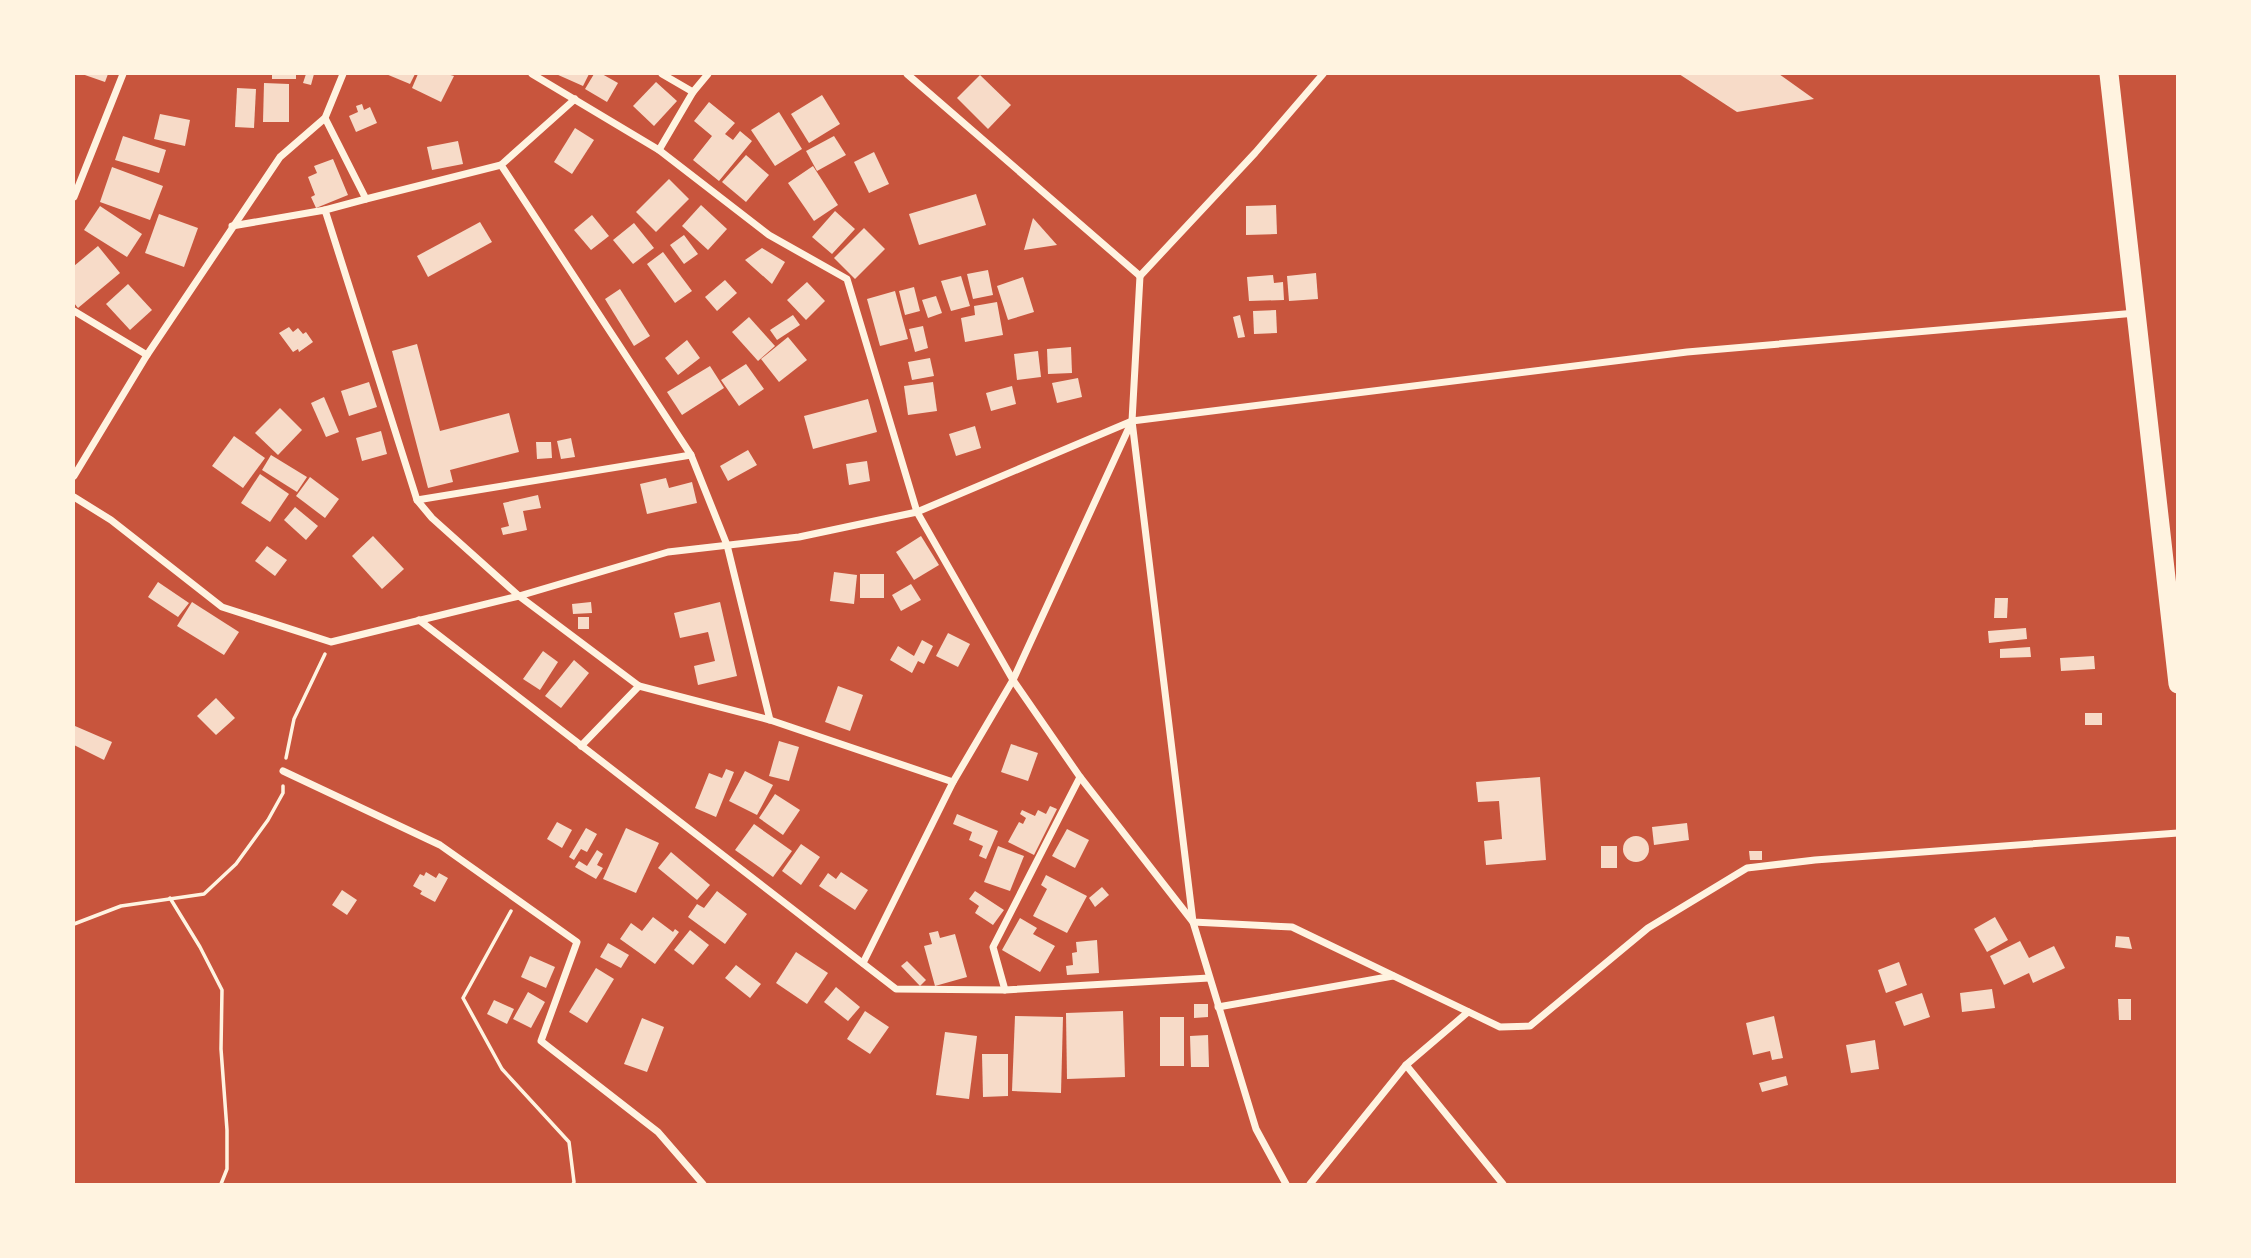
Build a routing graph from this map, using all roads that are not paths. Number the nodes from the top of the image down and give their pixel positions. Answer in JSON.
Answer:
{"nodes":[{"id":1,"x":123,"y":74,"type":"edge"},
{"id":2,"x":342,"y":74,"type":"edge"},
{"id":3,"x":532,"y":74,"type":"edge"},
{"id":4,"x":662,"y":74,"type":"edge"},
{"id":5,"x":708,"y":74,"type":"edge"},
{"id":6,"x":907,"y":74,"type":"edge"},
{"id":7,"x":1323,"y":74,"type":"edge"},
{"id":8,"x":2109,"y":74,"type":"edge"},
{"id":9,"x":693,"y":92,"type":"junction"},
{"id":10,"x":575,"y":99,"type":"junction"},
{"id":11,"x":325,"y":118,"type":"junction"},
{"id":12,"x":659,"y":150,"type":"junction"},
{"id":13,"x":500,"y":165,"type":"junction"},
{"id":14,"x":74,"y":197,"type":"edge"},
{"id":15,"x":366,"y":199,"type":"junction"},
{"id":16,"x":325,"y":210,"type":"junction"},
{"id":17,"x":232,"y":226,"type":"junction"},
{"id":18,"x":1140,"y":276,"type":"junction"},
{"id":19,"x":74,"y":311,"type":"edge"},
{"id":20,"x":2136,"y":313,"type":"junction"},
{"id":21,"x":147,"y":355,"type":"junction"},
{"id":22,"x":1132,"y":421,"type":"junction"},
{"id":23,"x":691,"y":455,"type":"junction"},
{"id":24,"x":74,"y":476,"type":"edge"},
{"id":25,"x":74,"y":497,"type":"edge"},
{"id":26,"x":417,"y":500,"type":"junction"},
{"id":27,"x":917,"y":512,"type":"junction"},
{"id":28,"x":727,"y":545,"type":"junction"},
{"id":29,"x":519,"y":596,"type":"junction"},
{"id":30,"x":419,"y":620,"type":"junction"},
{"id":31,"x":1013,"y":680,"type":"junction"},
{"id":32,"x":2178,"y":684,"type":"edge"},
{"id":33,"x":639,"y":686,"type":"junction"},
{"id":34,"x":770,"y":720,"type":"junction"},
{"id":35,"x":582,"y":746,"type":"junction"},
{"id":36,"x":283,"y":771,"type":"road end"},
{"id":37,"x":1080,"y":777,"type":"junction"},
{"id":38,"x":953,"y":782,"type":"junction"},
{"id":39,"x":2178,"y":833,"type":"edge"},
{"id":40,"x":1193,"y":922,"type":"junction"},
{"id":41,"x":863,"y":963,"type":"junction"},
{"id":42,"x":1394,"y":976,"type":"junction"},
{"id":43,"x":1209,"y":978,"type":"junction"},
{"id":44,"x":1005,"y":990,"type":"junction"},
{"id":45,"x":1218,"y":1007,"type":"junction"},
{"id":46,"x":1468,"y":1012,"type":"junction"},
{"id":47,"x":1406,"y":1065,"type":"junction"},
{"id":48,"x":703,"y":1185,"type":"edge"},
{"id":49,"x":1286,"y":1185,"type":"edge"},
{"id":50,"x":1310,"y":1185,"type":"edge"},
{"id":51,"x":1503,"y":1185,"type":"edge"}],
"edges":[{"from":1,"to":14,"type":"street"},
{"from":2,"to":11,"type":"street"},
{"from":3,"to":10,"type":"street"},
{"from":4,"to":9,"type":"street"},
{"from":5,"to":9,"type":"street"},
{"from":6,"to":18,"type":"street"},
{"from":7,"to":18,"type":"street"},
{"from":8,"to":20,"type":"highway"},
{"from":9,"to":12,"type":"street"},
{"from":10,"to":12,"type":"street"},
{"from":10,"to":13,"type":"street"},
{"from":11,"to":15,"type":"street"},
{"from":11,"to":17,"type":"street"},
{"from":12,"to":27,"type":"street"},
{"from":13,"to":15,"type":"street"},
{"from":13,"to":23,"type":"street"},
{"from":15,"to":16,"type":"street"},
{"from":16,"to":17,"type":"street"},
{"from":16,"to":26,"type":"street"},
{"from":17,"to":21,"type":"street"},
{"from":18,"to":22,"type":"street"},
{"from":19,"to":21,"type":"street"},
{"from":20,"to":22,"type":"street"},
{"from":20,"to":32,"type":"highway"},
{"from":21,"to":24,"type":"street"},
{"from":22,"to":27,"type":"street"},
{"from":22,"to":31,"type":"street"},
{"from":22,"to":40,"type":"street"},
{"from":23,"to":26,"type":"street"},
{"from":23,"to":28,"type":"street"},
{"from":25,"to":30,"type":"street"},
{"from":26,"to":29,"type":"street"},
{"from":27,"to":28,"type":"street"},
{"from":27,"to":31,"type":"street"},
{"from":28,"to":29,"type":"street"},
{"from":28,"to":34,"type":"street"},
{"from":29,"to":30,"type":"street"},
{"from":29,"to":33,"type":"street"},
{"from":30,"to":35,"type":"street"},
{"from":31,"to":37,"type":"street"},
{"from":31,"to":38,"type":"street"},
{"from":33,"to":34,"type":"street"},
{"from":33,"to":35,"type":"street"},
{"from":34,"to":38,"type":"street"},
{"from":35,"to":41,"type":"street"},
{"from":36,"to":48,"type":"street"},
{"from":37,"to":40,"type":"street"},
{"from":37,"to":44,"type":"street"},
{"from":38,"to":41,"type":"street"},
{"from":39,"to":46,"type":"street"},
{"from":40,"to":42,"type":"street"},
{"from":40,"to":43,"type":"street"},
{"from":41,"to":44,"type":"street"},
{"from":42,"to":45,"type":"street"},
{"from":42,"to":46,"type":"street"},
{"from":43,"to":44,"type":"street"},
{"from":43,"to":45,"type":"street"},
{"from":45,"to":49,"type":"street"},
{"from":46,"to":47,"type":"street"},
{"from":47,"to":50,"type":"street"},
{"from":47,"to":51,"type":"street"}]}
